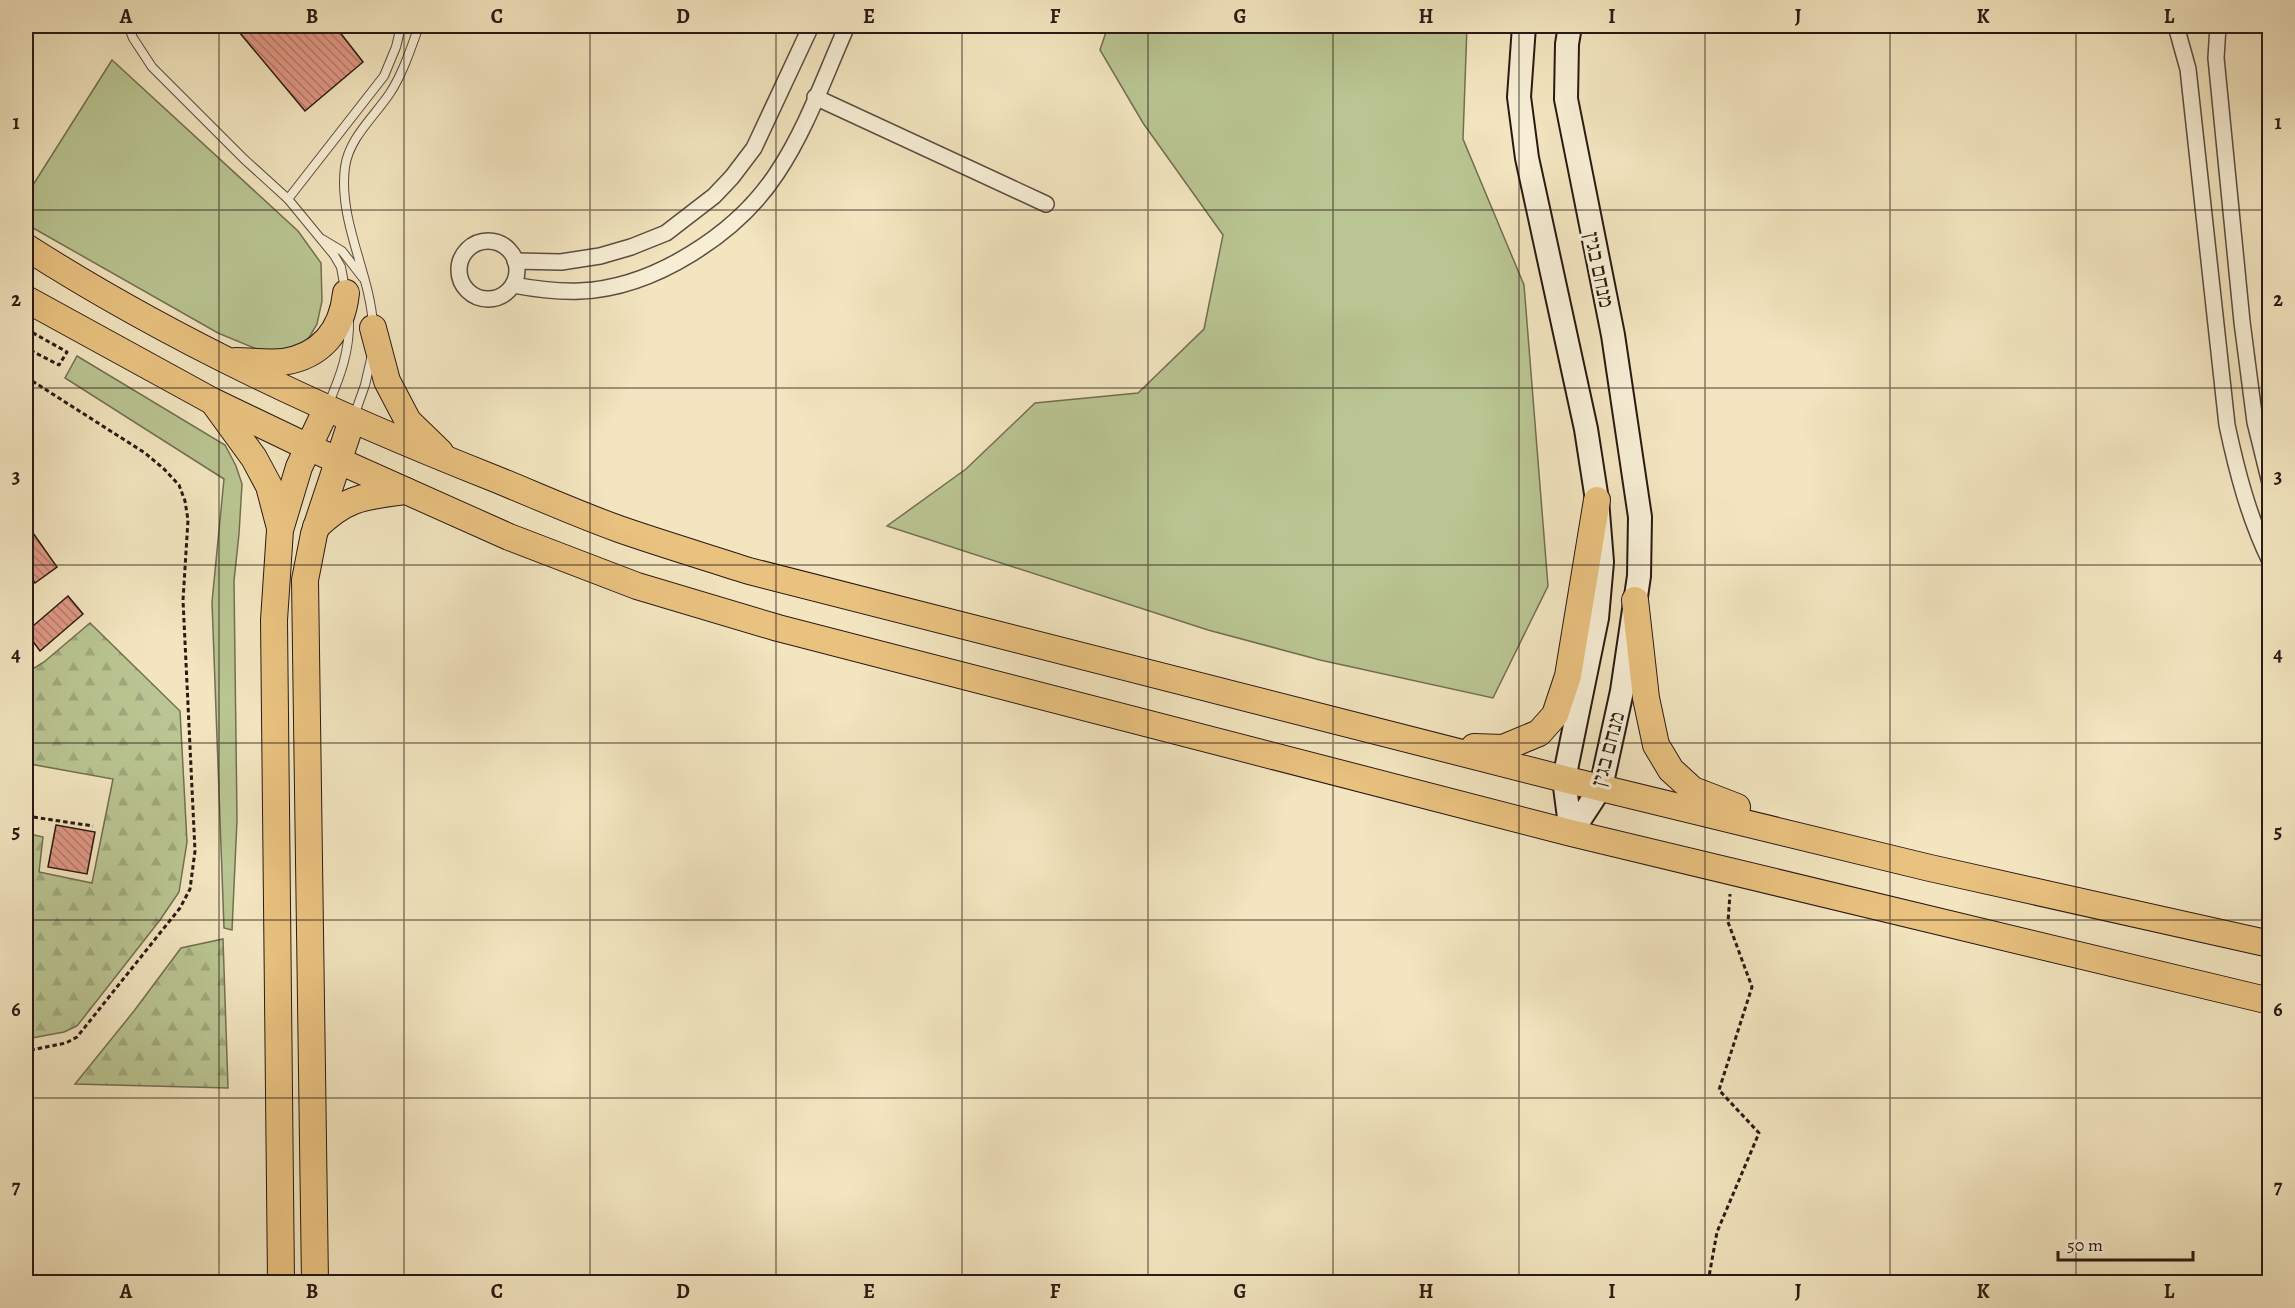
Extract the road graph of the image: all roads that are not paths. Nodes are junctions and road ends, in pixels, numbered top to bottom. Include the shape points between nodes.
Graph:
1 (128, 26) edge
2 (401, 26) edge
3 (419, 26) edge
4 (811, 26) edge
5 (847, 26) edge
6 (1524, 26) edge
7 (2176, 26) edge
8 (2218, 26) edge
9 (1570, 32) edge
10 (815, 97) junction
11 (288, 199) junction
12 (1046, 204) dead end
13 (316, 235) junction
14 (26, 247) edge
15 (515, 261) junction
16 (513, 285) junction
17 (356, 287) junction
18 (26, 299) edge
19 (373, 328) junction
20 (225, 360) junction
21 (212, 401) junction
22 (327, 408) junction
23 (352, 420) junction
24 (309, 447) junction
25 (338, 460) junction
26 (449, 461) junction
27 (2270, 483) edge
28 (406, 491) junction
29 (1597, 500) junction
30 (316, 527) junction
31 (280, 530) junction
32 (2270, 561) edge
33 (1635, 600) junction
34 (1439, 746) junction
35 (1564, 779) junction
36 (1601, 787) junction
37 (1571, 833) junction
38 (1836, 845) junction
39 (2270, 944) edge
40 (2270, 1001) edge
41 (280, 1278) edge
42 (315, 1282) edge

1 - 11 lane via 152,67
2 - 11 lane via 384,76
3 - 17 lane via 391,92 354,141 345,166
4 - 15 street via 754,148 714,196 666,233 631,247 561,262
5 - 10 street
6 - 29 main road, מנחם בגין via 1519,97 1527,158 1586,429
7 - 32 street via 2188,69 2227,425 2238,476
8 - 27 street via 2216,58 2242,322 2255,422
9 - 33 main road, מנחם בגין via 1566,99 1613,335 1640,517
10 - 12 street
10 - 16 street via 776,174 740,215 705,245 669,266 608,287 581,291
11 - 13 lane
13 - 17 lane
13 - 17 lane via 342,250
14 - 20 highway via 93,290
15 - 16 street via 517,276
15 - 16 street via 505,246 484,241 464,252 459,263 462,286 481,299 503,296
17 - 19 lane
17 - 20 highway via 330,338 311,354 282,362
17 - 22 lane via 348,349
18 - 21 highway
19 - 23 lane via 372,358
19 - 26 highway via 387,381 408,421
20 - 22 highway
21 - 24 highway
21 - 31 highway via 254,458 269,486
22 - 23 highway
22 - 24 highway
23 - 25 highway
23 - 26 highway
24 - 25 highway
24 - 31 highway via 290,492
25 - 28 highway
25 - 30 highway
26 - 34 highway via 620,529 749,571
28 - 30 highway via 362,497 334,509
28 - 37 highway via 637,586 778,628
29 - 34 highway via 1568,676 1555,715 1539,733 1503,748
29 - 35 main road, מנחם בגין via 1602,562 1597,618
30 - 42 highway via 305,580
31 - 41 highway via 274,620
33 - 36 main road, מנחם בגין via 1622,691
33 - 38 highway via 1646,698 1656,745 1671,770 1693,790
34 - 35 highway
35 - 36 highway
35 - 37 main road, מנחם בגין
36 - 37 main road, מנחם בגין
36 - 38 highway
37 - 40 highway
38 - 39 highway

